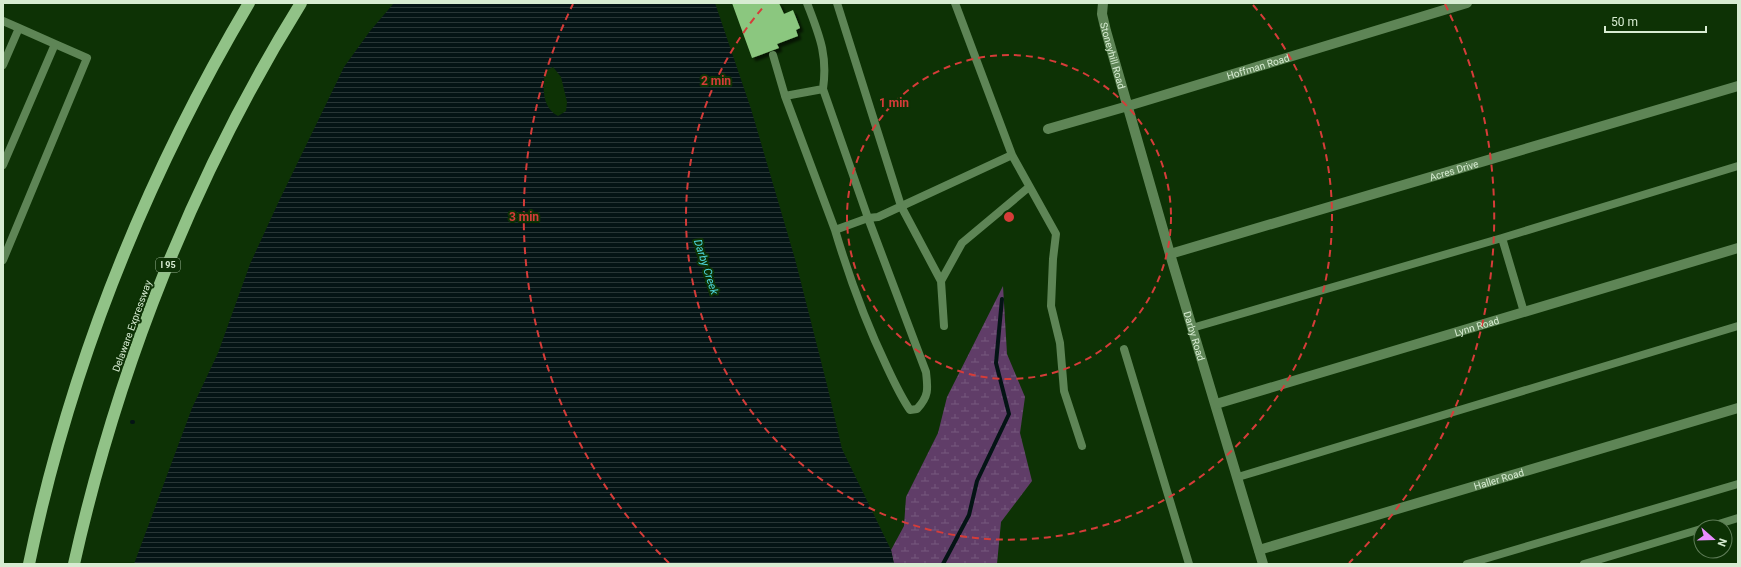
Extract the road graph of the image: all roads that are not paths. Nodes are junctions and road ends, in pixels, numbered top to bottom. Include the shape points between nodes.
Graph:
1 (249, 3) edge
2 (302, 3) edge
3 (807, 3) edge
4 (837, 3) edge
5 (955, 3) edge
6 (1103, 3) edge
7 (1467, 3) edge
8 (3, 21) edge
9 (19, 28) junction
10 (54, 44) junction
11 (773, 55) dead end
12 (3, 65) edge
13 (1738, 86) edge
14 (823, 89) junction
15 (785, 96) junction
16 (1128, 106) junction
17 (1048, 129) dead end
18 (1012, 154) junction
19 (3, 165) edge
20 (1738, 166) edge
21 (1028, 187) junction
22 (902, 206) junction
23 (868, 218) junction
24 (835, 230) junction
25 (1502, 238) junction
26 (1738, 248) edge
27 (1170, 254) junction
28 (3, 260) edge
29 (941, 280) junction
30 (1524, 312) junction
31 (944, 326) dead end
32 (1738, 326) edge
33 (1192, 328) junction
34 (1124, 349) dead end
35 (1216, 404) junction
36 (1738, 408) edge
37 (1082, 446) dead end
38 (1238, 477) junction
39 (1738, 484) edge
40 (1693, 531) edge
41 (1260, 550) junction
42 (29, 564) edge
43 (74, 564) edge
44 (1189, 564) edge
45 (1263, 564) edge
46 (1467, 564) edge
47 (1584, 564) edge

1 - 42 highway via 166,157 108,292 61,433
2 - 43 highway, Delaware Expressway / I 95 via 240,111 199,193 161,281 112,422
3 - 14 lane via 822,45 826,71
4 - 22 lane
5 - 18 lane
6 - 16 street, Stoneyhill Road via 1102,14 1106,31
7 - 16 street, Hoffman Road
8 - 9 lane
9 - 10 lane
9 - 12 lane
10 - 19 lane
10 - 28 lane via 87,58
11 - 15 lane
13 - 27 street, Acres Drive
14 - 15 lane
14 - 23 lane
15 - 24 lane
16 - 17 street, Hoffman Road
16 - 27 street, Darby Road
18 - 21 lane
18 - 22 lane
20 - 25 lane
21 - 29 lane via 962,243
21 - 37 lane via 1056,234 1052,259 1051,306 1060,344 1064,392
22 - 23 lane
22 - 29 lane
23 - 24 lane
23 - 24 lane via 926,372 928,389 924,402 917,410 910,410 903,400 878,349 848,274
25 - 30 lane
25 - 33 lane
26 - 30 street, Lynn Road
27 - 33 street, Darby Road
29 - 31 lane
30 - 35 street, Lynn Road
32 - 38 lane
33 - 35 street, Darby Road
34 - 44 lane
35 - 38 street, Darby Road
36 - 41 street, Haller Road
38 - 41 street, Darby Road
39 - 46 lane
40 - 47 lane
41 - 45 street, Darby Road

